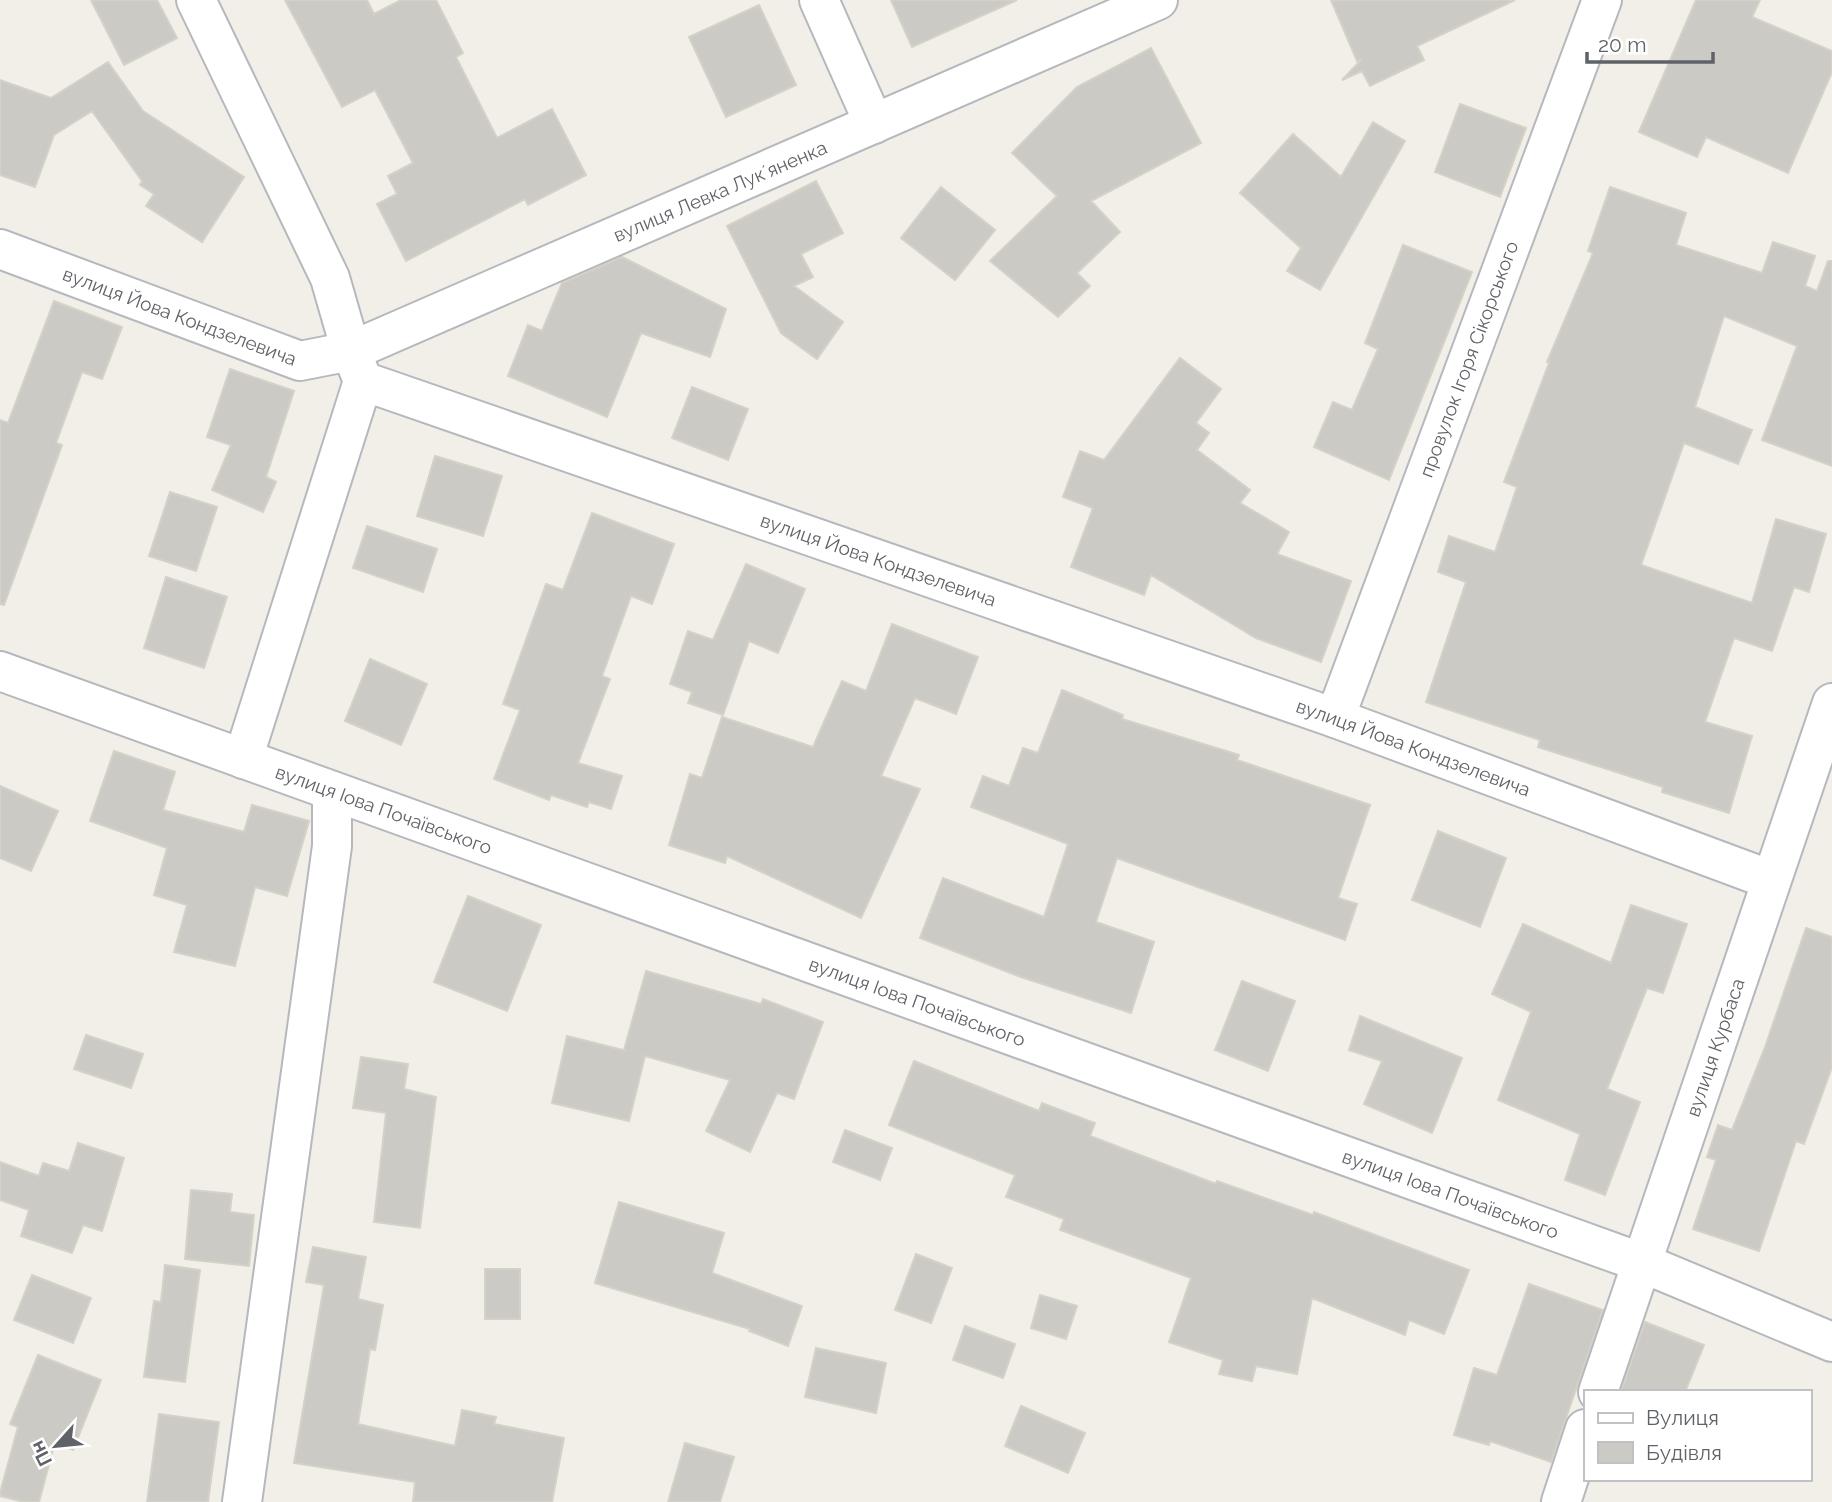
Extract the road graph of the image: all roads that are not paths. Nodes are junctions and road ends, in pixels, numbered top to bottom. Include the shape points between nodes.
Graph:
1 (196, 0) edge
2 (819, 0) edge
3 (1158, 0) edge
4 (1602, 0) edge
5 (874, 124) junction
6 (0, 249) edge
7 (357, 366) junction
8 (0, 670) edge
9 (1832, 703) edge
10 (1335, 718) junction
11 (243, 759) junction
12 (332, 791) junction
13 (1771, 880) junction
14 (1640, 1262) junction
15 (1832, 1342) edge
16 (1599, 1390) edge
17 (1584, 1432) edge
18 (242, 1502) edge
19 (1561, 1502) edge

1 - 7 street via 330,278
2 - 5 street
3 - 5 street, вулиця Левка Лукʼяненка
4 - 10 street, провулок Ігоря Сікорського
5 - 7 street, вулиця Левка Лукʼяненка
6 - 7 street, вулиця Йова Кондзелевича via 300,361
7 - 10 street, вулиця Йова Кондзелевича
7 - 11 street
8 - 11 street, вулиця Іова Почаївського
9 - 13 street, вулиця Курбаса
10 - 13 street, вулиця Йова Кондзелевича
11 - 12 street, вулиця Іова Почаївського
12 - 14 street, вулиця Іова Почаївського
12 - 18 street via 331,846
13 - 14 street, вулиця Курбаса
14 - 15 street, вулиця Іова Почаївського
14 - 16 street, вулиця Курбаса
17 - 19 street

